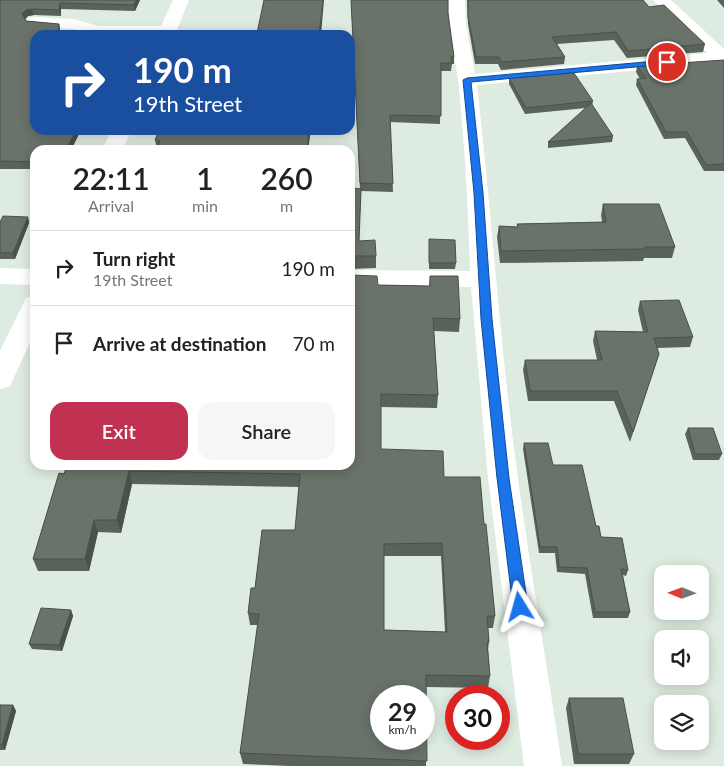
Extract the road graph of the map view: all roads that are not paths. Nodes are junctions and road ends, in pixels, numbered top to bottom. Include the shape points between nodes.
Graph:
1 (181, 0) edge
2 (457, 0) edge
3 (661, 0) edge
4 (34, 22) edge
5 (95, 30) edge
6 (168, 30) edge
7 (723, 58) edge
8 (467, 80) junction
9 (0, 276) edge
10 (30, 277) edge
11 (355, 278) edge
12 (483, 279) junction
13 (30, 315) edge
14 (0, 379) edge
15 (543, 766) edge

1 - 6 street
2 - 8 street via 457,24
3 - 7 street
4 - 5 street via 74,24
7 - 8 street
8 - 12 street
9 - 10 street
11 - 12 street
12 - 15 street via 503,478
13 - 14 street

